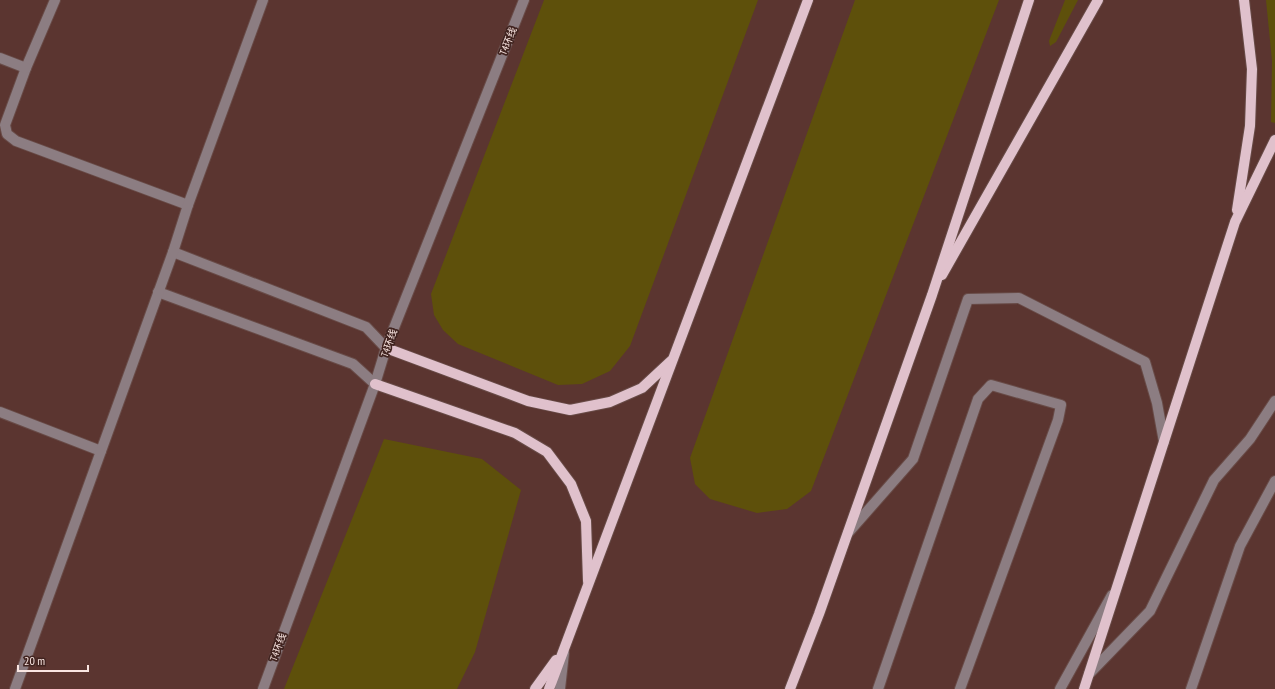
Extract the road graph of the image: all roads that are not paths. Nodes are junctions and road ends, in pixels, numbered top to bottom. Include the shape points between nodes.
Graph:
1 (55, 0) edge
2 (263, 0) edge
3 (524, 0) edge
4 (808, 0) edge
5 (1029, 0) edge
6 (1098, 0) edge
7 (1244, 0) edge
8 (0, 58) edge
9 (26, 68) junction
10 (1275, 140) edge
11 (188, 205) junction
12 (1235, 222) junction
13 (173, 252) junction
14 (158, 292) junction
15 (932, 295) junction
16 (386, 348) junction
17 (673, 359) junction
18 (375, 384) junction
19 (1275, 402) edge
20 (0, 412) edge
21 (1164, 442) junction
22 (101, 451) junction
23 (1275, 481) edge
24 (847, 534) junction
25 (1118, 585) junction
26 (588, 586) junction
27 (565, 647) junction
28 (1089, 674) junction
29 (796, 675) junction
30 (15, 689) edge
31 (262, 689) edge
32 (535, 689) edge
33 (549, 689) edge
34 (560, 689) edge
35 (785, 689) edge
36 (790, 689) edge
37 (793, 689) edge
38 (878, 689) edge
39 (960, 689) edge
40 (1060, 689) edge
41 (1084, 689) edge
42 (1191, 689) edge

1 - 9 street
2 - 11 street
3 - 16 street, T4环线
4 - 17 main road
5 - 15 main road
6 - 15 main road
7 - 12 main road via 1252,69 1250,126
8 - 9 street
9 - 11 street via 5,126 7,134 16,141
10 - 12 main road
11 - 13 street
12 - 21 main road
13 - 14 street
13 - 16 street via 366,327
14 - 18 street via 354,364
14 - 22 street
15 - 24 main road
16 - 17 main road via 528,401 570,410 610,402 642,388
16 - 18 street, T4环线
17 - 26 main road
18 - 26 main road via 515,433 547,452 570,484 586,521
18 - 31 street, T4环线
19 - 28 street via 1250,439 1214,480 1150,611
20 - 22 street
21 - 24 street via 1157,403 1145,362 1019,298 968,300 913,459
21 - 25 main road
22 - 30 street
23 - 42 street via 1240,546
24 - 29 main road
25 - 28 main road
25 - 40 street
26 - 27 main road
27 - 32 main road
27 - 33 main road
27 - 34 street
28 - 41 main road
29 - 35 street
29 - 36 main road
29 - 37 main road
38 - 39 street via 978,399 991,386 1061,405 1058,420

